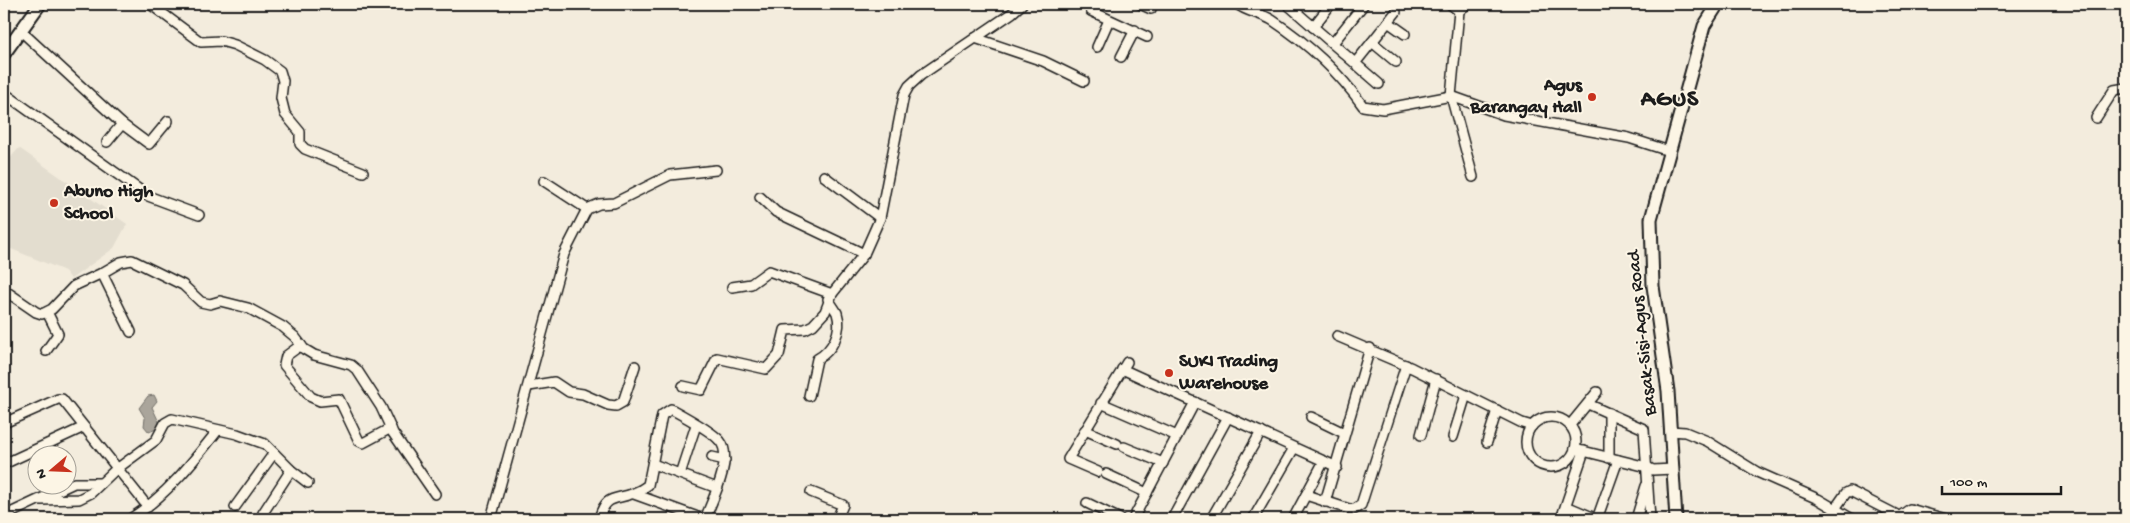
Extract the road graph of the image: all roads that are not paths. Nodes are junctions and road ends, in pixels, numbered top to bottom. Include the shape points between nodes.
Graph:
1 (40, 4) edge
2 (150, 4) edge
3 (1022, 4) edge
4 (1091, 4) edge
5 (1140, 4) edge
6 (1237, 4) edge
7 (1331, 4) edge
8 (1364, 4) edge
9 (1450, 4) edge
10 (1467, 4) edge
11 (1718, 4) edge
12 (1292, 5) edge
13 (1151, 9) dead end
14 (1396, 12) dead end
15 (1459, 12) junction
16 (1109, 20) junction
17 (1388, 22) junction
18 (1313, 27) junction
19 (1135, 30) junction
20 (21, 31) junction
21 (1405, 34) dead end
22 (1147, 37) dead end
23 (975, 38) junction
24 (1372, 42) junction
25 (1333, 43) junction
26 (1097, 47) dead end
27 (4, 54) edge
28 (1121, 58) dead end
29 (1356, 62) junction
30 (1396, 62) dead end
31 (1084, 81) dead end
32 (1379, 84) dead end
33 (2126, 88) edge
34 (4, 93) edge
35 (1451, 96) junction
36 (2096, 118) dead end
37 (168, 121) dead end
38 (122, 124) junction
39 (107, 142) dead end
40 (1669, 151) junction
41 (716, 170) dead end
42 (363, 172) dead end
43 (824, 176) dead end
44 (1473, 177) dead end
45 (544, 181) dead end
46 (760, 197) dead end
47 (587, 209) junction
48 (200, 215) dead end
49 (880, 218) junction
50 (864, 254) junction
51 (102, 273) junction
52 (732, 287) dead end
53 (4, 290) edge
54 (830, 296) junction
55 (47, 312) junction
56 (131, 332) dead end
57 (1337, 336) dead end
58 (301, 345) junction
59 (1370, 348) junction
60 (46, 351) dead end
61 (1406, 365) junction
62 (635, 366) dead end
63 (1436, 379) junction
64 (529, 386) junction
65 (683, 386) dead end
66 (1597, 392) dead end
67 (1466, 395) junction
68 (809, 396) dead end
69 (1195, 402) junction
70 (1101, 403) junction
71 (1588, 404) junction
72 (1497, 410) junction
73 (1609, 413) junction
74 (1228, 418) junction
75 (1311, 418) dead end
76 (4, 423) edge
77 (696, 425) junction
78 (1570, 425) junction
79 (84, 426) junction
80 (1532, 426) junction
81 (391, 428) junction
82 (218, 430) junction
83 (1085, 430) junction
84 (1670, 431) junction
85 (1261, 432) junction
86 (1344, 433) junction
87 (1420, 435) dead end
88 (1177, 436) junction
89 (1453, 437) dead end
90 (1487, 442) dead end
91 (1294, 448) junction
92 (1579, 450) junction
93 (274, 453) junction
94 (712, 457) dead end
95 (1613, 459) junction
96 (725, 460) junction
97 (1324, 461) junction
98 (1163, 463) junction
99 (4, 464) edge
100 (654, 464) junction
101 (1673, 466) junction
102 (119, 467) junction
103 (1337, 467) junction
104 (1647, 467) junction
105 (291, 470) junction
106 (680, 474) junction
107 (1647, 481) junction
108 (101, 483) junction
109 (308, 483) dead end
110 (717, 488) junction
111 (811, 492) dead end
112 (1146, 493) junction
113 (435, 494) dead end
114 (634, 494) junction
115 (1306, 495) junction
116 (41, 500) junction
117 (1087, 502) dead end
118 (1325, 502) junction
119 (1566, 506) junction
120 (148, 507) junction
121 (235, 507) dead end
122 (1834, 510) junction
123 (263, 513) dead end
124 (4, 516) edge
125 (601, 518) edge
126 (1899, 518) edge
127 (130, 519) edge
128 (491, 519) edge
129 (704, 519) edge
130 (837, 519) edge
131 (1120, 519) edge
132 (1133, 519) edge
133 (1172, 519) edge
134 (1211, 519) edge
135 (1253, 519) edge
136 (1293, 519) edge
137 (1561, 519) edge
138 (1597, 519) edge
139 (1636, 519) edge
140 (1650, 519) edge
141 (1676, 519) edge
142 (1852, 519) edge
143 (1946, 519) edge

1 - 20 street
2 - 42 street via 201,42 222,41 235,45 280,71 285,114 300,132 300,144 305,149
3 - 23 street
4 - 16 street via 1091,11
5 - 13 street
6 - 35 street via 1271,20 1331,67 1363,106 1383,108
7 - 18 street
8 - 25 street
9 - 15 street
10 - 15 street
11 - 40 street, Basak-Sisi-Agus Road via 1704,26
12 - 18 street
14 - 17 street
15 - 35 street
16 - 19 street
16 - 26 street
17 - 21 street
17 - 24 street
18 - 25 street
19 - 22 street
19 - 28 street
20 - 27 street
20 - 38 street
23 - 31 street via 1043,61
23 - 49 street via 921,75 904,95
24 - 29 street
24 - 30 street
25 - 29 street
29 - 32 street
33 - 36 street via 2114,90
34 - 48 street via 148,196
35 - 40 street via 1504,115 1629,138
35 - 44 street
37 - 38 street via 149,144
38 - 39 street
40 - 84 street, Basak-Sisi-Agus Road via 1651,219 1653,286 1668,391
41 - 47 street via 670,175 614,203
43 - 49 street
45 - 47 street
46 - 50 street via 776,212
47 - 64 street via 564,254
49 - 50 street
50 - 54 street
51 - 55 street via 74,286
51 - 56 street
51 - 58 street via 121,262 132,260 183,285 201,302 220,301 248,308 283,327
52 - 54 street via 751,284 769,271
53 - 55 street via 36,312
54 - 65 street via 825,312 813,325 805,329 785,330 779,355 766,369 717,358 701,390
54 - 68 street via 838,314 837,331 830,351 818,359
55 - 60 street via 58,334
57 - 59 street
58 - 81 street via 314,355 357,370 382,407
58 - 81 street via 286,356 284,365 303,391 320,401 340,399 359,441 363,443
59 - 61 street
59 - 86 street
61 - 63 street
61 - 118 street via 1361,505 1355,509
62 - 64 street via 623,402 616,406 568,392 554,382
63 - 67 street
63 - 87 street
64 - 128 street
66 - 71 street
67 - 72 street
67 - 89 street
69 - 70 street via 1125,365
69 - 74 street
69 - 88 street
70 - 83 street
70 - 88 street
71 - 73 street
71 - 78 street
72 - 80 street
72 - 90 street
73 - 95 street
73 - 104 street via 1644,429
74 - 85 street
74 - 133 street
75 - 86 street
76 - 79 street via 62,399
77 - 96 street via 713,434 724,447
77 - 100 street via 670,409 665,412
77 - 106 street
78 - 80 street via 1551,417 1542,418
78 - 92 street
79 - 99 street
79 - 102 street
80 - 92 street via 1527,436 1527,448 1532,459 1542,466 1565,464
81 - 113 street
82 - 93 street via 265,444
82 - 102 street via 172,419 165,423 156,440
82 - 120 street via 187,470
83 - 98 street
83 - 112 street via 1068,459
84 - 101 street, Basak-Sisi-Agus Road
84 - 122 street via 1685,432 1707,441 1757,472 1818,499
85 - 91 street
85 - 134 street
86 - 103 street
88 - 98 street
91 - 97 street
91 - 135 street
92 - 95 street
92 - 119 street
93 - 105 street
93 - 121 street
94 - 96 street
95 - 104 street
95 - 138 street
96 - 110 street
97 - 103 street
97 - 115 street
98 - 112 street
100 - 106 street
100 - 114 street via 648,485
101 - 104 street via 1653,470
101 - 141 street, Basak-Sisi-Agus Road
102 - 108 street
102 - 120 street
103 - 118 street
104 - 107 street
105 - 109 street
105 - 123 street
106 - 110 street
107 - 139 street
107 - 140 street
108 - 116 street via 74,483
108 - 116 street via 79,499
110 - 129 street
111 - 130 street via 843,505
112 - 132 street
114 - 125 street via 613,497
114 - 129 street
115 - 118 street
115 - 136 street
116 - 124 street
117 - 131 street
119 - 137 street
119 - 138 street
120 - 127 street
122 - 126 street via 1850,491
122 - 142 street
126 - 143 street via 1910,509

